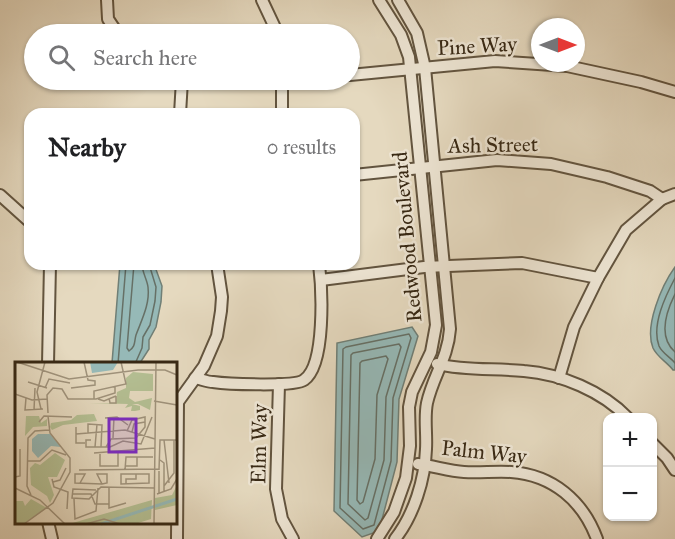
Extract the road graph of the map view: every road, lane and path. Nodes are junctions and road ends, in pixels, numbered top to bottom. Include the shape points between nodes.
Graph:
1 (107, 0) edge
2 (262, 0) edge
3 (380, 0) edge
4 (398, 0) edge
5 (111, 24) edge
6 (273, 24) edge
7 (425, 68) junction
8 (411, 69) junction
9 (360, 74) edge
10 (181, 90) edge
11 (282, 90) edge
12 (675, 92) edge
13 (180, 108) edge
14 (282, 108) edge
15 (435, 166) junction
16 (420, 167) junction
17 (360, 174) edge
18 (675, 194) edge
19 (0, 195) edge
20 (662, 199) junction
21 (24, 217) edge
22 (444, 266) junction
23 (430, 267) junction
24 (50, 270) edge
25 (218, 270) edge
26 (320, 270) edge
27 (598, 278) junction
28 (321, 280) junction
29 (48, 362) edge
30 (427, 362) junction
31 (442, 365) junction
32 (195, 378) junction
33 (559, 378) junction
34 (279, 384) junction
35 (624, 413) edge
36 (657, 446) edge
37 (671, 455) edge
38 (409, 462) junction
39 (424, 465) junction
40 (675, 470) edge
41 (48, 524) edge
42 (52, 539) edge
43 (177, 539) edge
44 (292, 539) edge
45 (376, 539) edge
46 (395, 539) edge
47 (597, 539) edge

1 - 5 street
2 - 6 street
3 - 8 street, Redwood Boulevard via 401,35
4 - 7 street, Redwood Boulevard via 417,33
7 - 8 street, Pine Way
7 - 12 street, Pine Way via 495,61 567,66
7 - 15 street, Redwood Boulevard
8 - 9 street, Pine Way
8 - 16 street, Redwood Boulevard
10 - 13 street
11 - 14 street
15 - 16 street, Ash Street
15 - 20 street, Ash Street via 497,160 551,164 607,177
15 - 22 street, Redwood Boulevard
16 - 17 street, Ash Street
16 - 23 street, Redwood Boulevard
18 - 20 street
19 - 21 street
20 - 27 street via 626,230
22 - 23 street
22 - 27 street via 522,263
22 - 31 street, Redwood Boulevard via 450,339
23 - 28 street
23 - 30 street, Redwood Boulevard via 435,336
24 - 29 street
25 - 32 street via 220,323 212,349
26 - 28 street, Elm Way
27 - 33 street via 574,327
28 - 34 street, Elm Way via 320,334 311,370 302,382
30 - 31 street
30 - 38 street, Redwood Boulevard via 409,407
31 - 33 street via 522,370
31 - 39 street, Redwood Boulevard via 426,405
32 - 34 street
32 - 43 street via 178,402
33 - 35 street via 591,391
34 - 44 street, Elm Way via 276,489 282,519
36 - 37 street
37 - 40 street
38 - 39 street, Palm Way
38 - 45 street, Redwood Boulevard via 394,512
39 - 46 street, Redwood Boulevard via 415,502
39 - 47 street, Palm Way via 466,472 513,472 557,485 582,508
41 - 42 street

